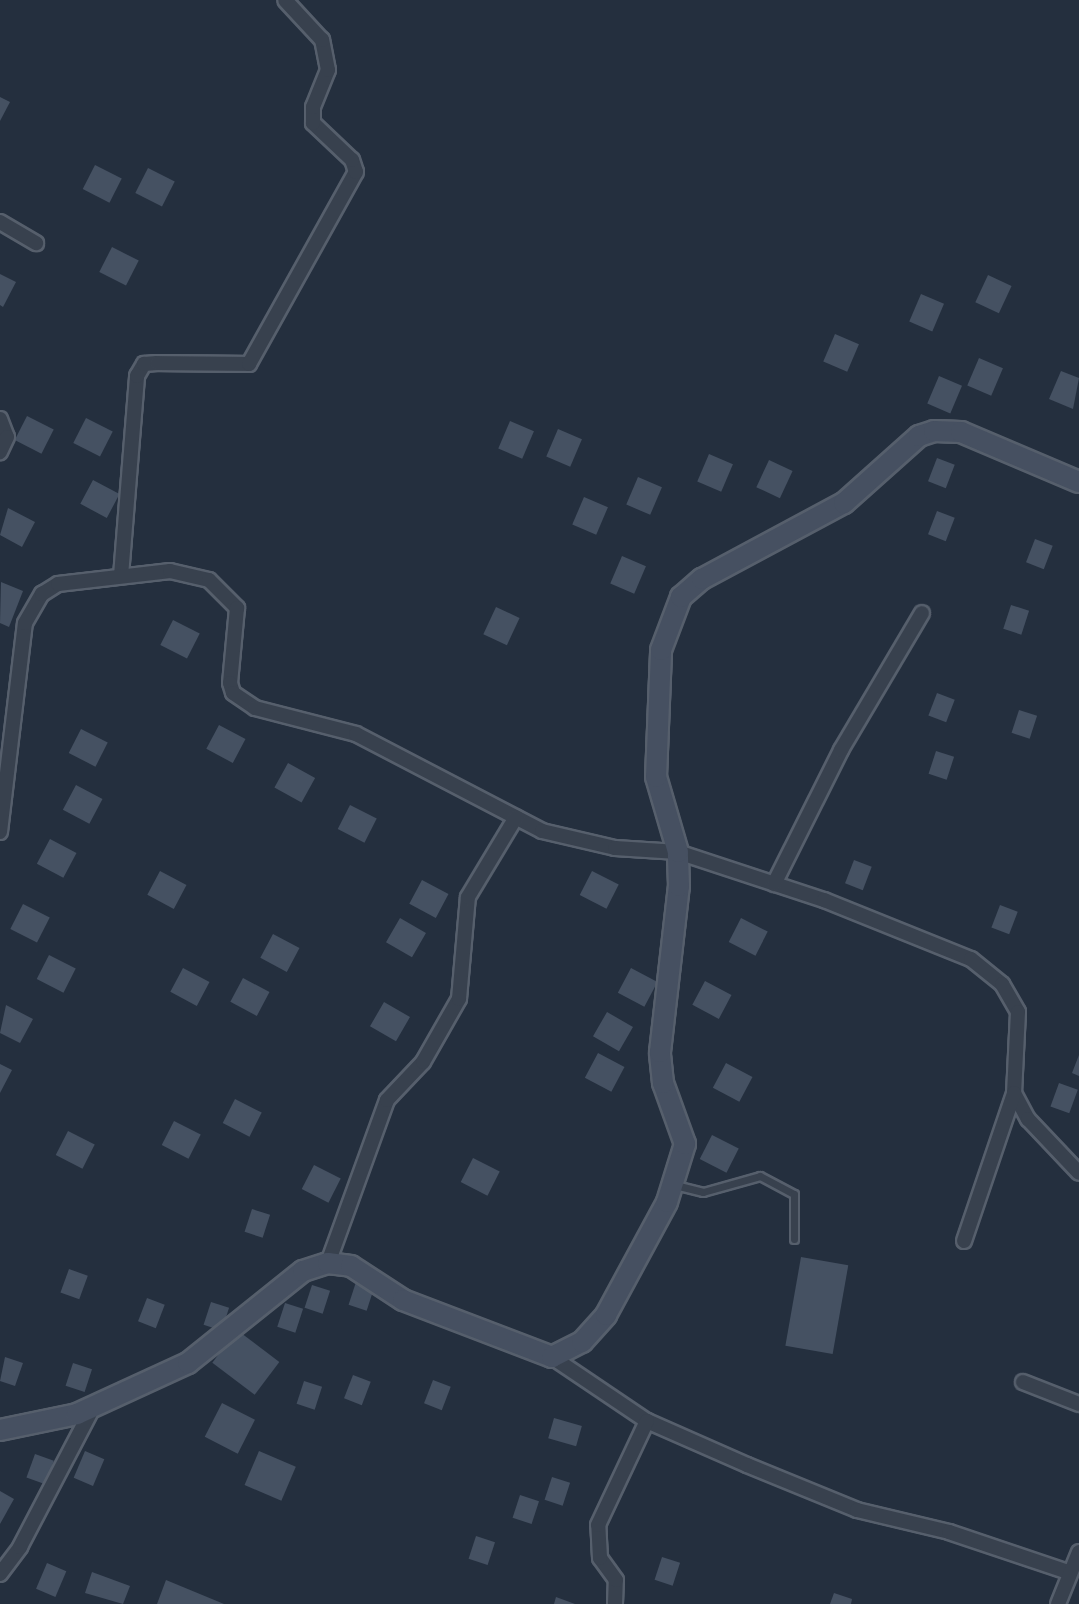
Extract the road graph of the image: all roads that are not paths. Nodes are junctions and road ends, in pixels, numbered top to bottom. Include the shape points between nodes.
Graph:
1 (285, 0) edge
2 (0, 222) edge
3 (36, 243) dead end
4 (0, 419) edge
5 (0, 452) edge
6 (1079, 482) edge
7 (122, 576) junction
8 (922, 613) dead end
9 (516, 817) junction
10 (0, 832) edge
11 (678, 852) junction
12 (774, 884) junction
13 (1014, 1093) junction
14 (1078, 1171) edge
15 (672, 1184) junction
16 (794, 1239) dead end
17 (964, 1242) dead end
18 (328, 1263) junction
19 (552, 1357) junction
20 (1023, 1382) dead end
21 (1079, 1404) edge
22 (92, 1409) junction
23 (647, 1421) junction
24 (0, 1430) edge
25 (1079, 1552) edge
26 (1068, 1572) junction
27 (0, 1574) edge
28 (615, 1604) edge
29 (1058, 1604) edge

1 - 7 street via 322,40 328,70 313,107 314,123 352,160 356,172 249,364 144,364 136,376
2 - 3 street
4 - 5 street via 7,437
6 - 11 street via 961,432 934,431 919,436 844,503 702,579 681,597 661,650 656,777
7 - 9 street via 170,571 209,580 226,593 237,608 230,683 240,700 356,734
7 - 10 street via 58,584 42,594 25,623
8 - 12 street via 841,750
9 - 11 street via 575,842
9 - 18 street via 468,897 459,999 423,1062 387,1100
11 - 12 street
11 - 15 street via 679,886 660,1052 663,1083 685,1144
12 - 13 street via 971,959 1002,984 1018,1012
13 - 14 street via 1028,1119
13 - 17 street
15 - 16 lane via 703,1192 760,1176 794,1194
15 - 19 street via 606,1315 582,1342
18 - 19 street via 351,1266 403,1300
18 - 22 street via 303,1271 188,1363
19 - 23 street
20 - 21 street
22 - 24 street
22 - 27 street via 20,1547
23 - 26 street via 857,1510 949,1532
23 - 28 street via 598,1525 600,1558 616,1580
25 - 26 street
26 - 29 street

